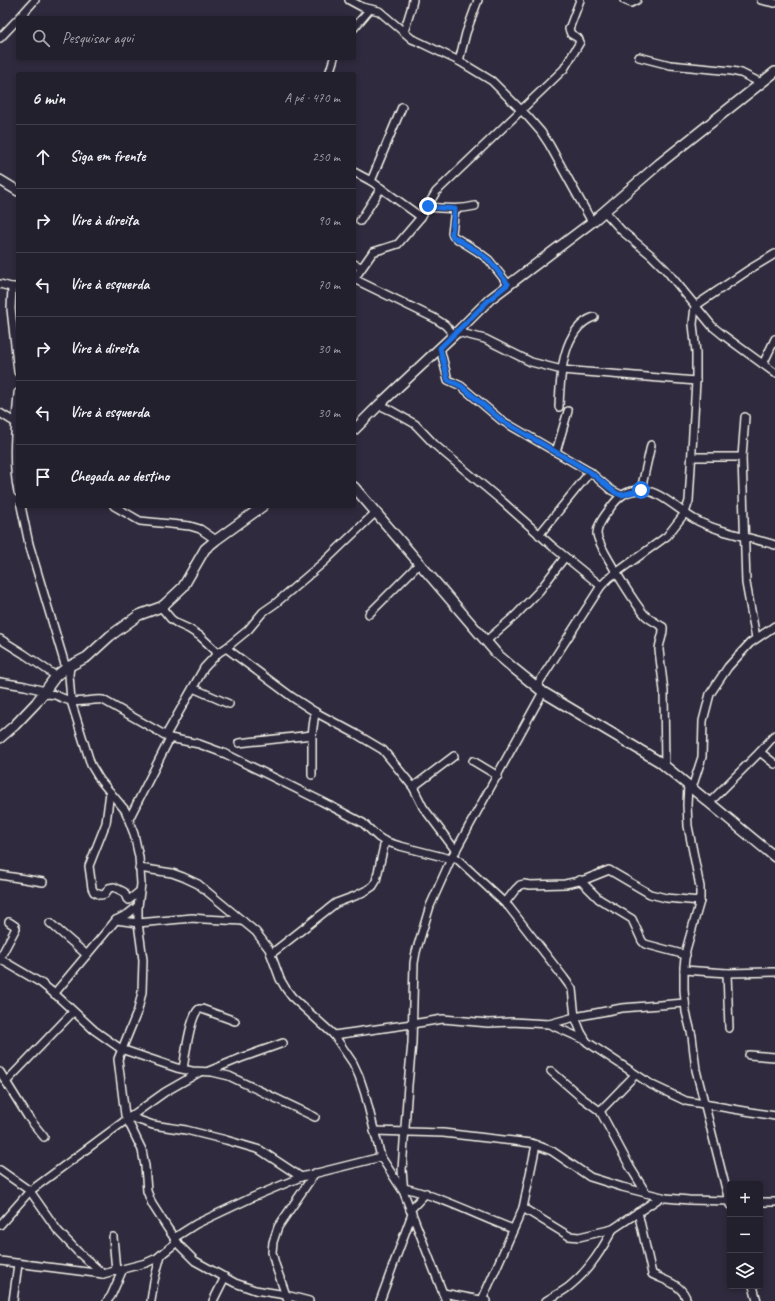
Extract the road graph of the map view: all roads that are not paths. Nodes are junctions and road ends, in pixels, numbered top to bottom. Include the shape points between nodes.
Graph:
1 (35, 0) edge
2 (348, 0) edge
3 (413, 0) edge
4 (478, 0) edge
5 (580, 0) edge
6 (624, 0) edge
7 (637, 0) edge
8 (761, 0) edge
9 (775, 3) edge
10 (370, 9) junction
11 (20, 16) edge
12 (16, 20) edge
13 (356, 26) edge
14 (404, 32) junction
15 (0, 38) edge
16 (639, 57) dead end
17 (333, 60) edge
18 (459, 61) junction
19 (330, 72) edge
20 (775, 72) edge
21 (761, 83) junction
22 (402, 106) dead end
23 (521, 111) junction
24 (356, 173) edge
25 (371, 181) junction
26 (1, 182) edge
27 (381, 188) junction
28 (16, 190) edge
29 (475, 206) dead end
30 (427, 207) junction
31 (455, 209) junction
32 (604, 211) junction
33 (421, 217) junction
34 (360, 220) dead end
35 (592, 222) junction
36 (775, 254) edge
37 (356, 265) edge
38 (361, 267) junction
39 (356, 276) edge
40 (356, 280) edge
41 (0, 284) edge
42 (508, 284) junction
43 (15, 287) edge
44 (694, 306) junction
45 (594, 317) dead end
46 (456, 334) junction
47 (775, 339) edge
48 (440, 348) junction
49 (16, 354) edge
50 (763, 364) junction
51 (562, 370) junction
52 (775, 373) edge
53 (696, 381) junction
54 (379, 405) junction
55 (559, 406) dead end
56 (568, 411) dead end
57 (0, 413) edge
58 (745, 417) dead end
59 (16, 425) edge
60 (356, 428) edge
61 (16, 444) edge
62 (652, 445) dead end
63 (556, 452) junction
64 (692, 457) junction
65 (742, 457) junction
66 (16, 471) edge
67 (590, 472) junction
68 (356, 489) edge
69 (641, 490) junction
70 (621, 495) junction
71 (21, 508) edge
72 (117, 508) edge
73 (260, 508) edge
74 (376, 512) junction
75 (685, 513) junction
76 (539, 534) junction
77 (744, 537) junction
78 (216, 540) junction
79 (775, 545) edge
80 (565, 557) junction
81 (420, 563) junction
82 (616, 573) junction
83 (601, 586) junction
84 (161, 607) junction
85 (369, 614) dead end
86 (775, 626) edge
87 (756, 638) junction
88 (0, 639) edge
89 (486, 641) junction
90 (226, 648) junction
91 (218, 653) junction
92 (68, 667) junction
93 (56, 676) junction
94 (0, 682) edge
95 (193, 688) junction
96 (540, 690) junction
97 (43, 693) junction
98 (71, 701) junction
99 (230, 704) dead end
100 (315, 712) junction
101 (775, 735) edge
102 (168, 736) junction
103 (312, 736) junction
104 (0, 738) edge
105 (239, 742) dead end
106 (760, 752) junction
107 (454, 756) dead end
108 (473, 761) dead end
109 (775, 764) edge
110 (665, 767) junction
111 (312, 775) dead end
112 (498, 776) junction
113 (690, 786) junction
114 (413, 787) junction
115 (110, 792) junction
116 (710, 803) junction
117 (129, 820) junction
118 (385, 841) junction
119 (453, 855) junction
120 (775, 857) edge
121 (139, 868) junction
122 (0, 875) edge
123 (580, 880) junction
124 (43, 882) dead end
125 (140, 891) junction
126 (700, 900) junction
127 (505, 903) junction
128 (138, 906) junction
129 (116, 920) junction
130 (243, 921) junction
131 (9, 922) dead end
132 (50, 923) dead end
133 (138, 923) junction
134 (271, 954) junction
135 (87, 955) junction
136 (686, 955) junction
137 (1, 960) edge
138 (0, 969) edge
139 (684, 970) junction
140 (775, 972) edge
141 (727, 973) junction
142 (54, 994) junction
143 (685, 1002) junction
144 (73, 1012) junction
145 (575, 1017) junction
146 (235, 1021) dead end
147 (412, 1024) junction
148 (549, 1024) junction
149 (729, 1028) dead end
150 (334, 1035) junction
151 (585, 1040) junction
152 (283, 1043) dead end
153 (121, 1049) junction
154 (750, 1055) dead end
155 (775, 1057) edge
156 (182, 1069) junction
157 (551, 1071) dead end
158 (0, 1072) edge
159 (203, 1072) junction
160 (635, 1075) junction
161 (6, 1082) junction
162 (704, 1104) junction
163 (600, 1111) junction
164 (315, 1116) dead end
165 (775, 1116) edge
166 (128, 1118) junction
167 (374, 1131) junction
168 (404, 1133) junction
169 (44, 1137) dead end
170 (536, 1145) junction
171 (381, 1157) junction
172 (0, 1170) edge
173 (315, 1173) junction
174 (301, 1177) junction
175 (30, 1191) junction
176 (404, 1191) junction
177 (727, 1191) edge
178 (426, 1193) junction
179 (646, 1193) junction
180 (661, 1197) junction
181 (727, 1202) edge
182 (763, 1202) edge
183 (775, 1202) edge
184 (523, 1208) junction
185 (411, 1212) junction
186 (638, 1212) junction
187 (0, 1225) edge
188 (513, 1229) junction
189 (613, 1229) junction
190 (113, 1237) dead end
191 (175, 1240) junction
192 (161, 1254) junction
193 (0, 1261) edge
194 (18, 1264) junction
195 (120, 1270) junction
196 (103, 1274) junction
197 (225, 1277) junction
198 (754, 1289) edge
199 (443, 1293) junction
200 (287, 1298) edge
201 (13, 1301) edge
202 (107, 1301) edge
203 (151, 1301) edge
204 (213, 1301) edge
205 (308, 1301) edge
206 (380, 1301) edge
207 (446, 1301) edge
208 (484, 1301) edge
209 (546, 1301) edge
210 (687, 1301) edge
211 (757, 1301) edge

1 - 11 street
2 - 10 street
3 - 14 street
4 - 18 street
5 - 23 street via 570,29 571,34 580,40 577,48 564,69
6 - 7 street via 630,4
8 - 9 street
10 - 13 street
10 - 14 street via 379,11
12 - 15 street
14 - 18 street via 412,39
16 - 21 street via 670,65 732,71
17 - 19 street
18 - 23 street via 492,81
20 - 21 street
21 - 32 street
22 - 25 street
23 - 30 street via 436,192
23 - 35 street via 549,144
24 - 25 street
25 - 27 street
26 - 28 street
27 - 33 street
27 - 34 street
29 - 31 street
30 - 31 street
30 - 33 street
31 - 42 street via 452,236 489,260
32 - 35 street
32 - 44 street via 666,270
33 - 38 street via 398,244 373,252
35 - 42 street
36 - 44 street
37 - 38 street
38 - 39 street
40 - 46 street via 434,318
41 - 43 street
42 - 46 street
43 - 49 street via 11,309
44 - 50 street via 723,336
44 - 53 street
45 - 51 street via 585,321 571,338
46 - 48 street
46 - 51 street via 485,340 531,362
47 - 50 street
48 - 54 street
48 - 63 street via 448,380 461,386 501,420
50 - 52 street
51 - 53 street
51 - 55 street
53 - 64 street
54 - 60 street
54 - 76 street via 415,424 435,445
56 - 63 street
57 - 59 street
58 - 65 street
61 - 66 street
62 - 69 street
63 - 67 street
64 - 65 street
64 - 75 street
65 - 77 street
67 - 70 street
67 - 76 street
68 - 74 street
69 - 70 street
69 - 75 street via 654,494
70 - 82 street via 597,529 600,544
71 - 92 street via 29,544
72 - 78 street via 140,521 200,529
73 - 78 street
74 - 81 street
74 - 90 street via 325,561 263,612 248,630
75 - 77 street via 696,520
75 - 82 street via 667,536
76 - 80 street
77 - 79 street
77 - 87 street via 746,583
78 - 84 street via 205,549 183,587
80 - 83 street
80 - 89 street via 540,590
81 - 85 street
81 - 89 street
82 - 83 street
82 - 110 street via 645,614 662,627 664,632 659,650 664,691
83 - 96 street
84 - 91 street via 171,619 200,636
84 - 92 street via 139,615 87,657
86 - 87 street
87 - 113 street via 728,667 710,694 703,721 702,757
88 - 93 street
89 - 96 street
90 - 91 street
90 - 100 street
91 - 95 street via 204,668
92 - 93 street
92 - 98 street
93 - 97 street
94 - 97 street via 25,686
95 - 99 street
95 - 102 street
96 - 110 street
96 - 112 street
97 - 98 street
97 - 104 street
98 - 102 street via 103,700
98 - 115 street via 91,765
100 - 103 street
100 - 114 street via 383,750
101 - 106 street
102 - 117 street
102 - 118 street via 199,744 236,759 352,816
103 - 105 street
103 - 111 street
106 - 109 street
106 - 116 street
107 - 114 street
108 - 112 street
110 - 113 street
112 - 119 street
113 - 116 street
113 - 126 street via 687,805 688,826
114 - 119 street
115 - 117 street via 125,810
115 - 125 street via 106,824 89,866 92,888 96,893 103,895 109,888 114,888 124,892 129,900
116 - 120 street
117 - 121 street via 139,857
118 - 119 street
118 - 134 street via 376,880 372,886 356,896 336,903
119 - 127 street
119 - 147 street via 430,906 416,952
121 - 125 street
121 - 130 street via 172,873 198,884
122 - 124 street
123 - 126 street via 609,870 650,894 666,898
123 - 127 street via 565,884 520,885
123 - 136 street via 599,899 632,919 645,944
125 - 128 street
126 - 136 street
127 - 145 street via 572,989
128 - 129 street
128 - 133 street
129 - 133 street
129 - 135 street
130 - 133 street via 192,918
130 - 134 street via 256,932
131 - 137 street via 16,928
132 - 135 street
133 - 153 street via 143,960 142,992 138,1010
134 - 150 street via 274,965 292,997
135 - 142 street
136 - 139 street
137 - 138 street
137 - 142 street via 41,983
139 - 141 street
139 - 143 street
140 - 141 street
141 - 149 street
142 - 144 street
143 - 145 street via 622,1008
143 - 162 street
144 - 153 street
144 - 161 street
145 - 148 street
145 - 151 street
146 - 156 street via 202,1009 196,1011 190,1027
147 - 148 street via 443,1018 488,1023
147 - 150 street
147 - 168 street
148 - 151 street
150 - 167 street via 359,1076
151 - 160 street
152 - 159 street
153 - 156 street
153 - 166 street via 118,1058 125,1115
154 - 155 street
156 - 159 street
157 - 163 street
158 - 161 street
159 - 164 street via 219,1072
159 - 166 street via 165,1092
160 - 162 street via 686,1102
160 - 163 street
161 - 169 street
162 - 165 street
162 - 177 street
163 - 179 street
166 - 174 street via 186,1130 260,1150
166 - 175 street
166 - 191 street via 142,1150 149,1197
167 - 168 street
167 - 171 street
168 - 170 street via 450,1134
168 - 176 street
170 - 179 street via 552,1152 590,1177
170 - 184 street
171 - 173 street
171 - 176 street
172 - 175 street
173 - 174 street
173 - 200 street via 278,1227 273,1242 275,1264
174 - 191 street via 196,1224
175 - 187 street
175 - 196 street via 58,1231
176 - 178 street
176 - 185 street
178 - 185 street
178 - 188 street
179 - 180 street
180 - 181 street
180 - 186 street
182 - 183 street
184 - 188 street
184 - 189 street via 569,1236 579,1237
185 - 199 street
185 - 206 street
186 - 189 street
186 - 210 street via 652,1274 670,1281 686,1295
188 - 208 street
189 - 209 street via 601,1252 582,1274
190 - 195 street
191 - 192 street
191 - 197 street via 195,1261
192 - 195 street via 146,1263
192 - 203 street
193 - 194 street
194 - 196 street
194 - 201 street
195 - 196 street
195 - 202 street
197 - 200 street via 255,1290
197 - 204 street
198 - 211 street
199 - 207 street
199 - 208 street
200 - 205 street

